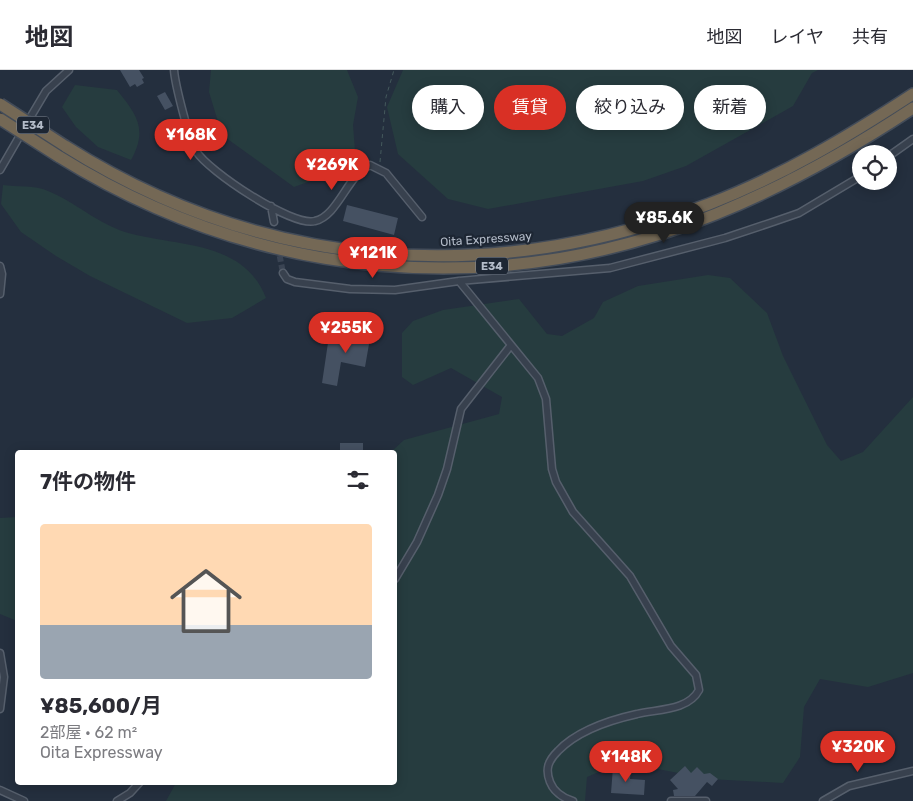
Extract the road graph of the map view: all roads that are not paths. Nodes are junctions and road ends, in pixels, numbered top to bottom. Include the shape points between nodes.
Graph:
1 (69, 70) edge
2 (174, 70) edge
3 (913, 94) edge
4 (0, 104) edge
5 (913, 108) edge
6 (0, 119) edge
7 (913, 139) edge
8 (897, 150) edge
9 (62, 151) junction
10 (0, 170) edge
11 (852, 181) edge
12 (271, 206) junction
13 (422, 217) dead end
14 (274, 222) dead end
15 (0, 266) edge
16 (283, 272) dead end
17 (459, 280) junction
18 (0, 294) edge
19 (511, 345) junction
20 (397, 575) edge
21 (0, 653) edge
22 (0, 709) edge
23 (913, 771) edge
24 (137, 785) edge
25 (0, 790) edge
26 (24, 801) edge
27 (117, 801) edge
28 (573, 801) edge
29 (671, 801) edge
30 (706, 801) edge
31 (823, 801) edge

1 - 10 street via 41,98
2 - 12 street via 178,94 196,150 210,167 255,199
3 - 9 highway, Oita Expressway / E34 via 804,160 710,203 648,226 590,240 484,255 375,254 273,237 208,217
4 - 9 highway, Oita Expressway / E34, bridge
5 - 9 highway, Oita Expressway / E34 via 808,171 714,215 591,252 486,267 374,265 326,260 272,248 205,229 147,206
6 - 9 highway, Oita Expressway / E34, bridge
7 - 8 street
11 - 17 street via 799,213 682,250 610,268
12 - 13 street via 305,221 316,222 330,211 361,170 370,165 379,168 393,181
12 - 14 street
15 - 18 street
16 - 17 street via 287,279 296,282 368,290 395,290
17 - 19 street
19 - 20 street via 461,409 438,495
19 - 28 street via 538,378 546,400 556,482 573,512 630,576 671,646 698,682 699,690 690,701 620,719 568,742 548,764 547,771 555,791
21 - 22 street via 4,677
23 - 31 street via 849,786
24 - 27 street
25 - 26 street
29 - 30 street

